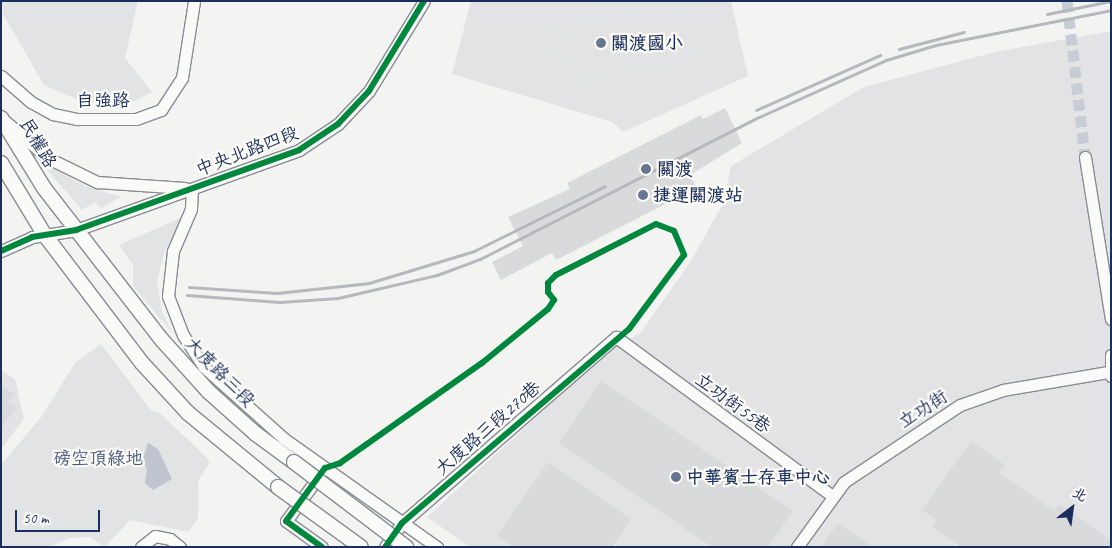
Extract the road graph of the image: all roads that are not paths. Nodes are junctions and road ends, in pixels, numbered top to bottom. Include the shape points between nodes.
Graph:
1 (194, 1) edge
2 (424, 1) edge
3 (1, 76) edge
4 (1, 118) edge
5 (1085, 157) tunnel mouth
6 (1, 162) edge
7 (44, 188) joint
8 (192, 189) junction
9 (76, 230) junction
10 (44, 234) junction
11 (19, 242) junction
12 (1, 251) edge
13 (1, 257) edge
14 (1111, 319) edge
15 (616, 338) joint
16 (1111, 355) edge
17 (1109, 374) edge
18 (325, 468) junction
19 (831, 496) junction
20 (402, 523) junction
21 (142, 547) edge
22 (180, 547) edge
23 (322, 547) edge
24 (361, 547) edge
25 (386, 547) edge
26 (406, 547) edge
27 (436, 547) edge
28 (797, 547) edge

1 - 3 street, 自強路 via 182,78 161,110 136,119 77,119 53,114 31,102
2 - 8 street, 中央北路四段 via 370,91 338,124 299,150
4 - 7 main road, 民權路
4 - 8 street via 48,158 97,182
5 - 14 street
6 - 10 main road
7 - 9 main road, 大度路三段
8 - 9 street, 中央北路四段
8 - 18 street, 大度路三段 via 191,209 172,258 168,296 172,313 204,367 231,394
9 - 10 street, 中央北路四段
9 - 26 main road, 大度路三段, bridge via 162,340 210,392 256,434
10 - 11 street, 中央北路四段
10 - 24 main road, bridge via 142,363 196,420 278,487
11 - 12 street
11 - 13 street
15 - 19 street, 立功街55巷
15 - 20 street, 大度路三段270巷
16 - 17 street, 立功街
17 - 19 street, 立功街 via 1003,390 960,406 844,482
18 - 20 street, 大度路三段
18 - 23 street via 286,521
19 - 28 street, 立功街
20 - 25 street, 大度路三段270巷
20 - 27 street, 大度路三段
21 - 22 street via 154,536 170,539

